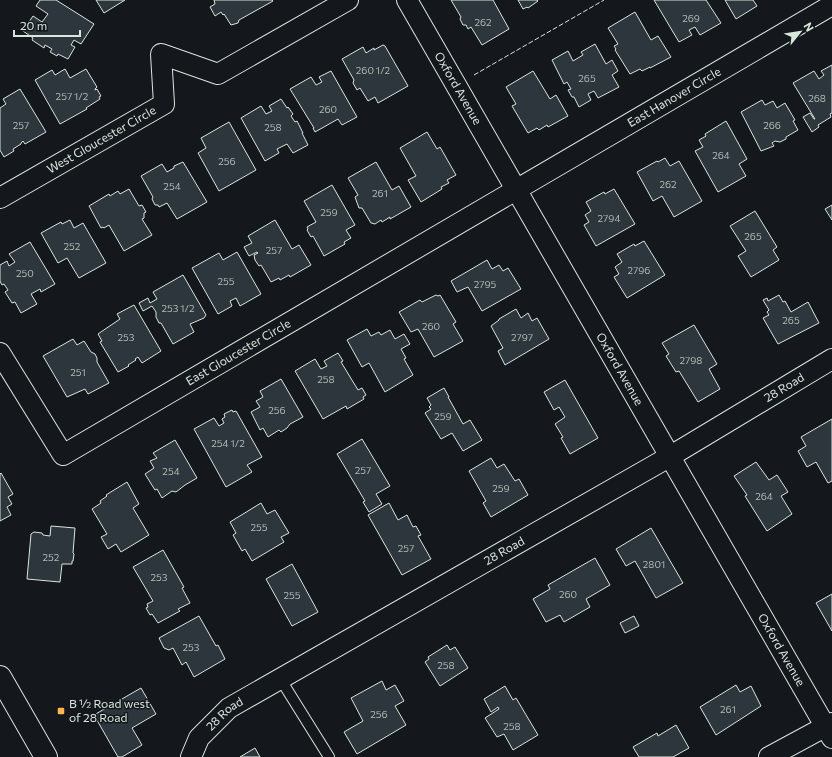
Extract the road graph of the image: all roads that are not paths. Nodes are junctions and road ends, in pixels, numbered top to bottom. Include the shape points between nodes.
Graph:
1 (348, 0) edge
2 (407, 0) edge
3 (832, 5) edge
4 (516, 189) junction
5 (0, 198) edge
6 (0, 353) edge
7 (832, 359) edge
8 (669, 457) junction
9 (0, 677) edge
10 (281, 680) junction
11 (830, 729) edge
12 (46, 757) edge
13 (191, 757) edge
14 (329, 757) edge
15 (769, 757) edge

1 - 5 street, West Gloucester Circle via 218,74 161,54 164,104
2 - 4 street, Oxford Avenue
3 - 4 street, East Hanover Circle
4 - 6 street, East Gloucester Circle via 62,455
4 - 8 street, Oxford Avenue
7 - 8 street, 28 Road
8 - 10 street, 28 Road
8 - 11 street, Oxford Avenue
9 - 12 main road
10 - 13 street, 28 Road via 229,708 199,738
10 - 14 lane
11 - 15 street

